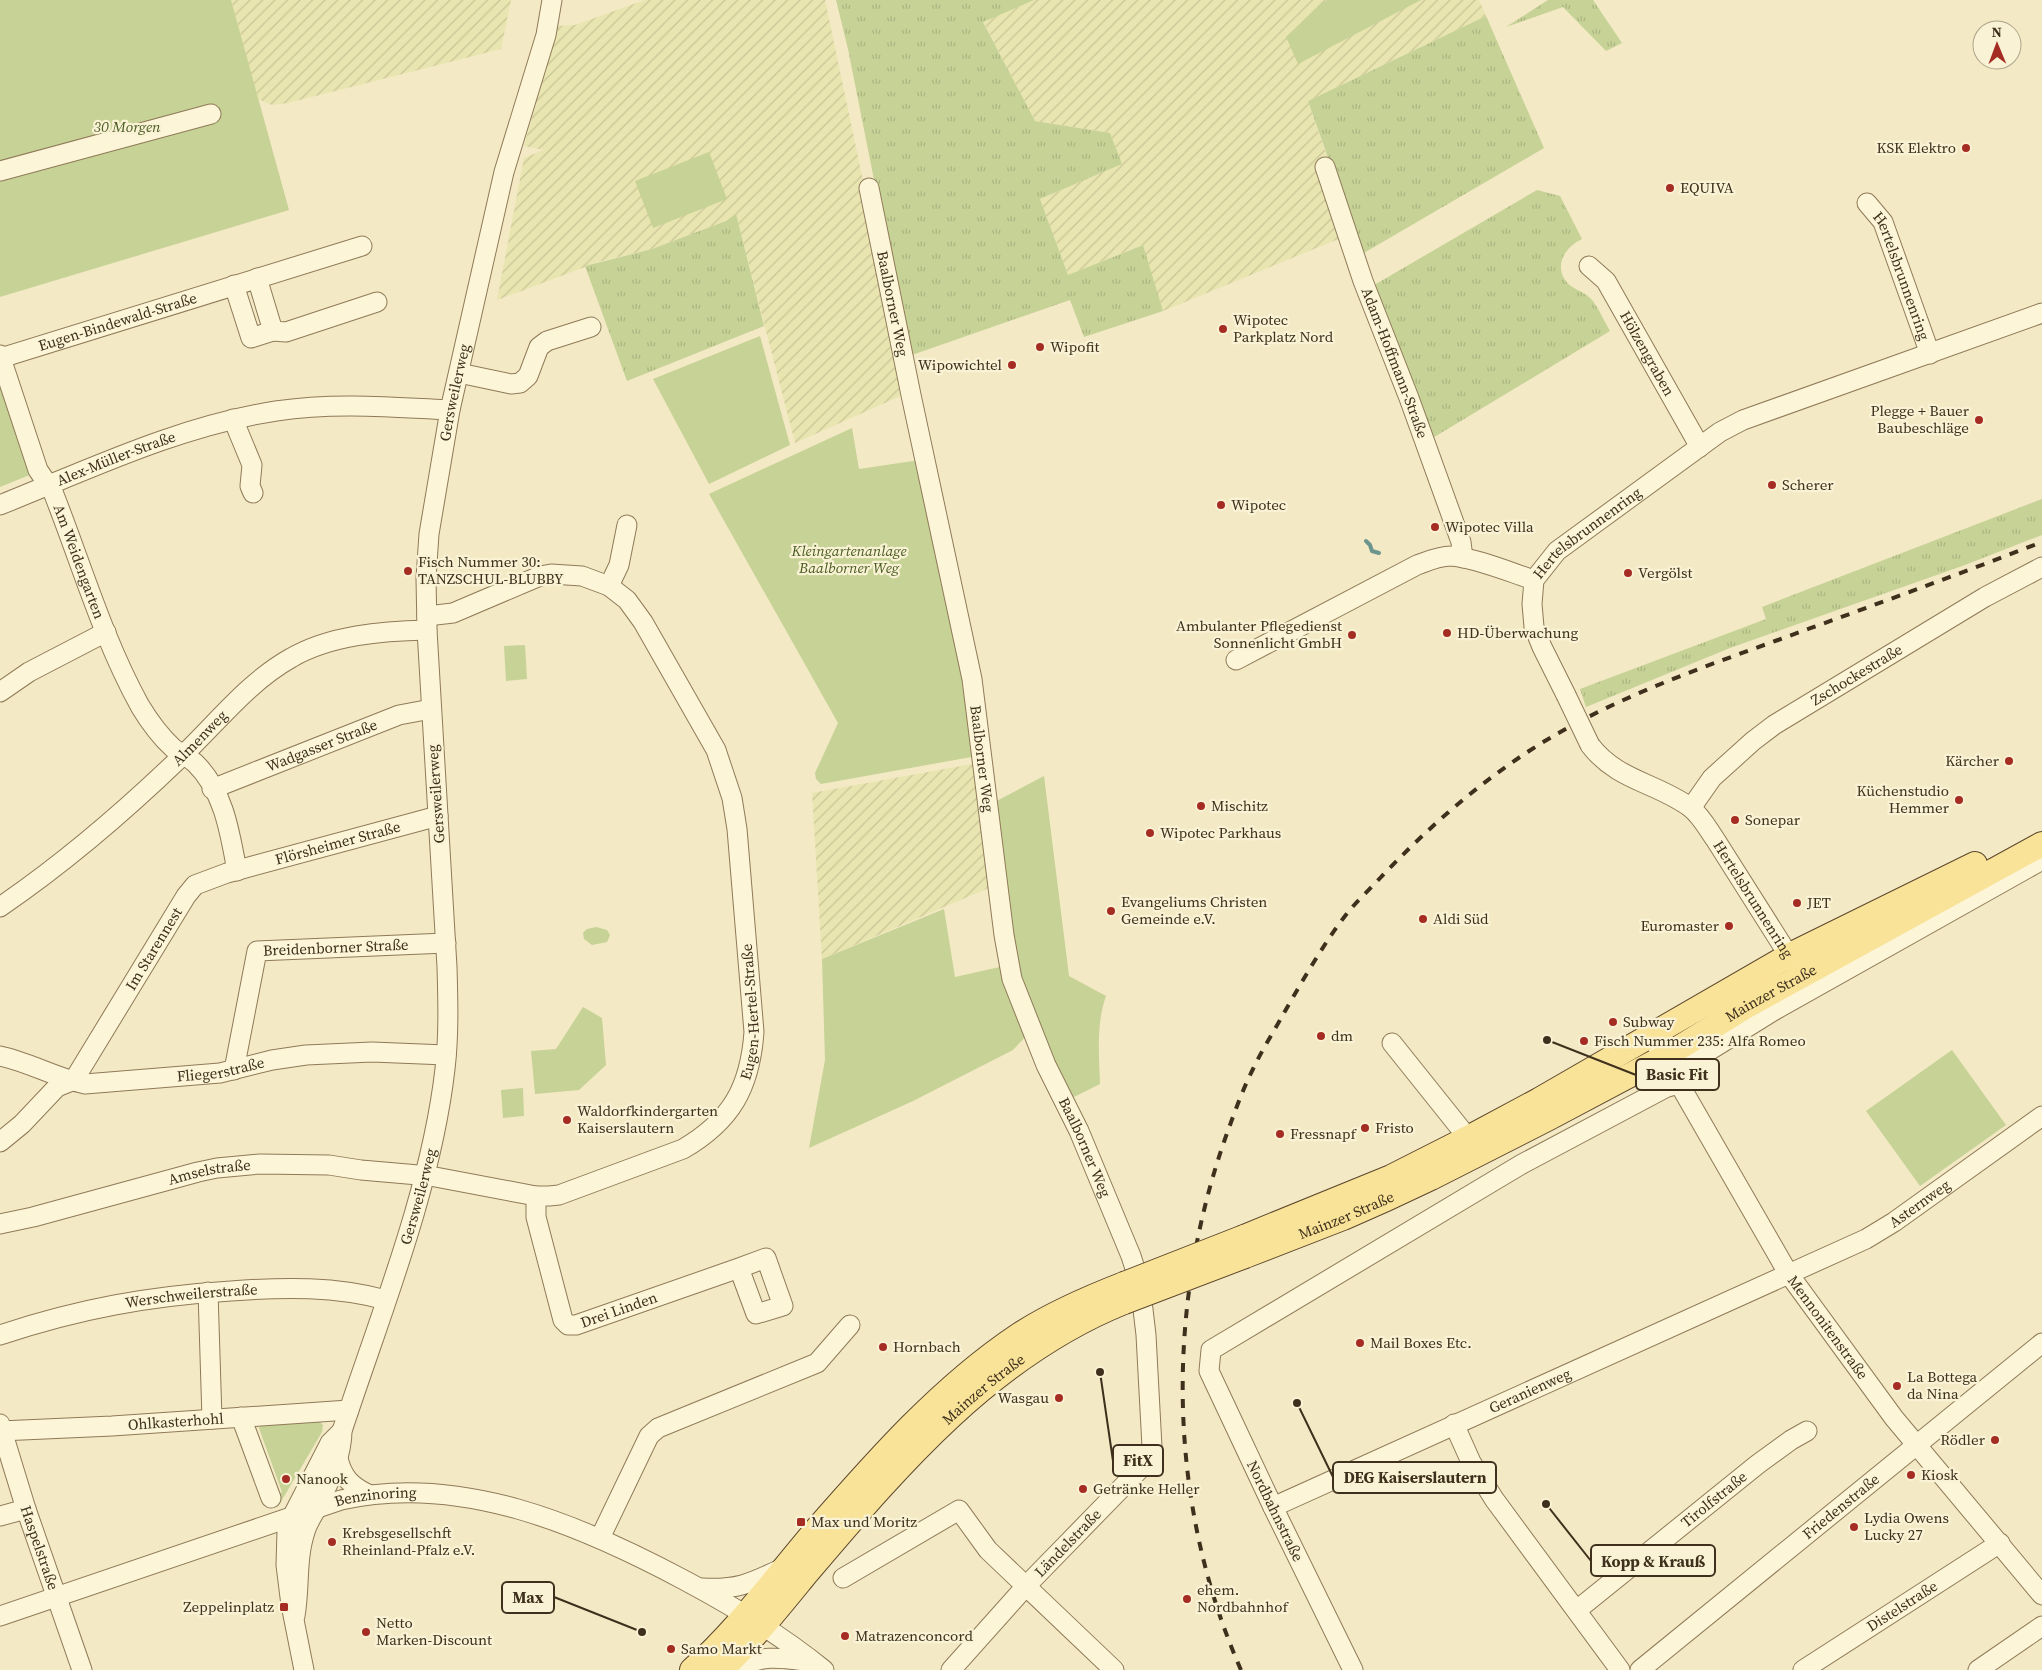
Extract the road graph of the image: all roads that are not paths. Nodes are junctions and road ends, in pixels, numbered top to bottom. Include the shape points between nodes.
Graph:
1 (552, 0) edge
2 (211, 114) dead end
3 (1325, 166) dead end
4 (0, 171) edge
5 (869, 188) dead end
6 (1867, 203) dead end
7 (362, 246) dead end
8 (1589, 266) dead end
9 (257, 278) junction
10 (234, 285) junction
11 (377, 302) dead end
12 (2042, 314) edge
13 (591, 327) dead end
14 (273, 331) junction
15 (1930, 354) junction
16 (0, 356) edge
17 (459, 373) junction
18 (450, 410) junction
19 (233, 419) junction
20 (1700, 447) junction
21 (48, 486) junction
22 (253, 493) dead end
23 (0, 505) edge
24 (627, 525) dead end
25 (1463, 558) junction
26 (2042, 567) edge
27 (1534, 580) junction
28 (609, 586) junction
29 (427, 623) junction
30 (106, 632) junction
31 (1236, 660) dead end
32 (0, 692) edge
33 (431, 709) junction
34 (183, 756) junction
35 (212, 789) junction
36 (1691, 808) junction
37 (438, 816) junction
38 (2042, 827) edge
39 (2042, 844) edge
40 (2042, 860) edge
41 (237, 870) junction
42 (0, 907) edge
43 (446, 943) junction
44 (1790, 956) junction
45 (1802, 976) junction
46 (1651, 1035) junction
47 (1392, 1043) dead end
48 (446, 1055) junction
49 (0, 1056) edge
50 (1666, 1062) junction
51 (234, 1070) junction
52 (72, 1081) junction
53 (1678, 1084) junction
54 (2042, 1116) edge
55 (1468, 1138) junction
56 (0, 1142) edge
57 (424, 1177) junction
58 (536, 1196) junction
59 (0, 1224) edge
60 (1245, 1247) junction
61 (738, 1268) dead end
62 (1788, 1273) junction
63 (208, 1292) junction
64 (386, 1300) junction
65 (1130, 1300) junction
66 (850, 1325) dead end
67 (0, 1335) edge
68 (2042, 1344) edge
69 (349, 1410) junction
70 (241, 1417) junction
71 (212, 1419) junction
72 (1454, 1424) junction
73 (1, 1429) edge
74 (342, 1431) junction
75 (1808, 1431) dead end
76 (1917, 1444) junction
77 (338, 1458) junction
78 (368, 1494) junction
79 (270, 1498) dead end
80 (1273, 1508) junction
81 (26, 1509) junction
82 (316, 1509) junction
83 (0, 1516) edge
84 (292, 1517) junction
85 (600, 1538) junction
86 (2000, 1543) junction
87 (786, 1566) junction
88 (843, 1578) dead end
89 (1026, 1586) junction
90 (699, 1588) junction
91 (2042, 1595) edge
92 (58, 1596) junction
93 (1577, 1610) junction
94 (0, 1616) edge
95 (295, 1616) junction
96 (754, 1620) junction
97 (2042, 1626) edge
98 (819, 1666) edge
99 (691, 1669) edge
100 (82, 1670) edge
101 (304, 1670) edge
102 (721, 1670) edge
103 (739, 1670) edge
104 (951, 1670) edge
105 (1114, 1670) edge
106 (1352, 1670) edge
107 (1620, 1670) edge
108 (1640, 1670) edge
109 (1803, 1670) edge
110 (1978, 1670) edge

1 - 17 street, Gersweilerweg via 546,35 510,152
2 - 4 street
3 - 25 street, Adam-Hoffmann-Straße via 1362,281 1461,542
5 - 65 street, Baalborner Weg via 972,679 1012,979 1041,1053 1079,1131 1131,1256 1140,1284
6 - 15 street, Hertelsbrunnenring via 1883,222
7 - 9 street, Eugen-Bindewald-Straße
8 - 20 street, Hölzengraben via 1606,281
9 - 10 street, Eugen-Bindewald-Straße
9 - 14 street
10 - 14 street via 251,338
10 - 16 street, Eugen-Bindewald-Straße
11 - 14 street via 286,332
12 - 15 street, Hertelsbrunnenring
13 - 17 street via 538,347 528,376 520,383
15 - 20 street, Hertelsbrunnenring via 1744,420
16 - 21 street, Am Weidengarten via 38,470
17 - 18 street, Gersweilerweg
18 - 19 street, Alex-Müller-Straße via 383,405 331,407 277,411
18 - 29 street, Gersweilerweg via 429,534
19 - 21 street, Alex-Müller-Straße via 195,428
19 - 22 street via 252,465 250,486
20 - 27 street, Hertelsbrunnenring via 1557,551
21 - 23 street, Alex-Müller-Straße
21 - 30 street, Am Weidengarten
24 - 28 street via 619,565
25 - 27 street
25 - 31 street via 1440,557 1417,565
26 - 36 street, Zschockestraße via 1985,597 1774,725 1712,778
27 - 36 street, Hertelsbrunnenring, bridge via 1534,627 1590,745 1600,759 1616,770
28 - 29 street, Eugen-Hertel-Straße via 582,576 540,576
28 - 58 street, Eugen-Hertel-Straße via 627,600 643,622 716,750 728,786 737,829 754,1032 752,1054 747,1077 733,1105 700,1139 683,1149 559,1195
29 - 33 street, Gersweilerweg
29 - 34 street, Almenweg via 314,648 291,658 256,683
30 - 32 street via 29,672
30 - 34 street, Am Weidengarten via 124,677 142,709 156,730
33 - 35 street, Wadgasser Straße via 400,715
33 - 37 street, Gersweilerweg
34 - 35 street via 198,767
34 - 42 street, Almenweg via 71,854
35 - 41 street via 225,814
36 - 44 street, Hertelsbrunnenring
37 - 41 street, Flörsheimer Straße
37 - 43 street, Gersweilerweg
38 - 44 main road, Mainzer Straße via 1985,859
39 - 45 main road, Mainzer Straße
40 - 50 street, Mainzer Straße via 1782,1006 1694,1060
41 - 52 street, Im Starennest via 206,879 195,885 186,896
43 - 48 street, Gersweilerweg
43 - 51 street, Breidenborner Straße via 257,951
44 - 45 street, Hertelsbrunnenring
44 - 46 main road, Mainzer Straße
45 - 50 main road, Mainzer Straße via 1746,1007
46 - 50 street, Mennonitenstraße
46 - 55 main road, Mainzer Straße
47 - 55 street
48 - 51 street, Fliegerstraße via 336,1053 272,1060
48 - 57 street, Gersweilerweg
49 - 52 street, Fliegerstraße
50 - 53 street, Mennonitenstraße
50 - 60 main road, Mainzer Straße via 1343,1218
51 - 52 street, Fliegerstraße via 85,1084
52 - 56 street, Im Starennest via 57,1088
53 - 62 street, Mennonitenstraße
53 - 80 street, Nordbahnstraße via 1522,1164 1211,1350 1209,1372
54 - 62 street, Asternweg via 1894,1222 1866,1239
55 - 60 main road, Mainzer Straße
57 - 58 street, Eugen-Hertel-Straße
57 - 59 street, Amselstraße via 329,1165 260,1164 217,1168
57 - 64 street, Gersweilerweg
58 - 61 street, Drei Linden via 536,1217 563,1320 568,1325 576,1325
60 - 65 main road, Mainzer Straße, bridge
62 - 72 street, Geranienweg
62 - 76 street, Mennonitenstraße via 1855,1367
63 - 64 street, Werschweilerstraße via 336,1290
63 - 67 street, Werschweilerstraße via 88,1309
63 - 71 street
64 - 69 street, Gersweilerweg
65 - 87 main road, Mainzer Straße via 1056,1314 1004,1345 971,1371 895,1443
65 - 89 street, Ländelstraße via 1152,1447 1150,1457
65 - 96 main road, Mainzer Straße via 1063,1332 991,1380 927,1438
66 - 85 street via 818,1363 658,1428 649,1436
68 - 76 street, Friedenstraße
69 - 70 street, Ohlkasterhohl
69 - 74 street, Gersweilerweg
70 - 71 street, Ohlkasterhohl
70 - 79 street
71 - 73 street, Ohlkasterhohl
72 - 80 street, Geranienweg
72 - 93 street via 1471,1462 1494,1499
73 - 81 street, Haspelstraße
74 - 77 street, Gersweilerweg
74 - 84 street, Gersweilerweg via 330,1443
75 - 93 street, Tirolfstraße via 1758,1464
76 - 86 street, Mennonitenstraße
76 - 108 street, Friedenstraße
77 - 78 street via 348,1482
77 - 82 street, Gersweilerweg
78 - 82 street, Benzinoring
78 - 85 street, Benzinoring via 433,1493 503,1505 549,1518
80 - 106 street, Nordbahnstraße
81 - 83 street
81 - 92 street, Haspelstraße
82 - 84 street, Benzinoring
82 - 95 street, Gersweilerweg via 305,1530
84 - 92 street, Benzinoring
84 - 95 street, Gersweilerweg via 287,1532 286,1565
85 - 90 street, Benzinoring
86 - 91 street, Mennonitenstraße
86 - 109 street, Distelstraße
87 - 90 street via 743,1586
87 - 96 main road, Mainzer Straße
88 - 89 street via 959,1510 988,1550
89 - 104 street, Ländelstraße
89 - 105 street
90 - 96 street, Benzinoring
92 - 94 street, Benzinoring
92 - 100 street, Haspelstraße
93 - 107 street
95 - 101 street, Gersweilerweg
96 - 98 street, Benzinoring
96 - 99 main road, Mainzer Straße via 721,1642
96 - 102 main road, Mainzer Straße
97 - 110 street
98 - 103 street via 778,1658 751,1662

